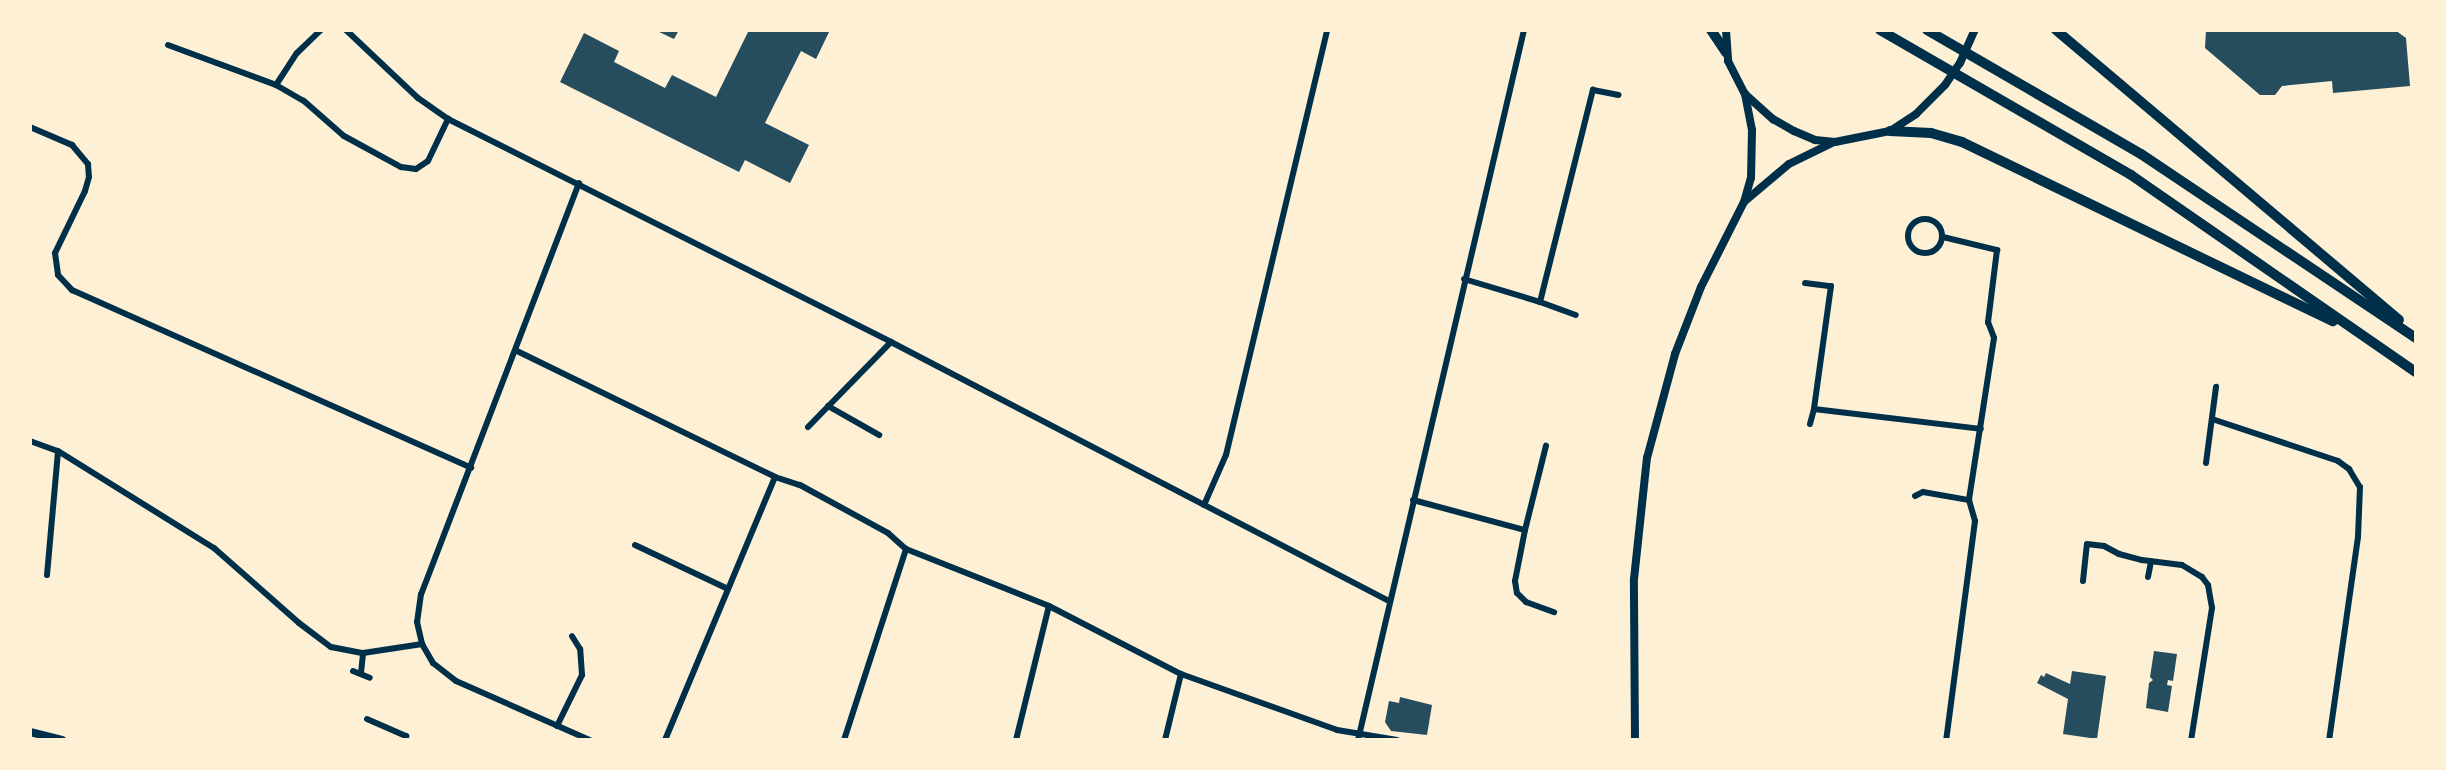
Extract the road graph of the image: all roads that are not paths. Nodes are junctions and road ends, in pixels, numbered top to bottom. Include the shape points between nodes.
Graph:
1 (321, 30) edge
2 (346, 30) edge
3 (1327, 30) edge
4 (1524, 30) edge
5 (1711, 30) edge
6 (1726, 30) edge
7 (1880, 30) edge
8 (1927, 30) edge
9 (1975, 30) edge
10 (2056, 30) edge
11 (168, 45) dead end
12 (1726, 52) junction
13 (276, 85) junction
14 (1745, 94) junction
15 (1619, 95) dead end
16 (448, 119) junction
17 (30, 127) edge
18 (1890, 131) junction
19 (1835, 142) junction
20 (579, 183) junction
21 (1744, 202) junction
22 (1943, 237) junction
23 (1464, 279) junction
24 (1805, 282) dead end
25 (1540, 302) junction
26 (1576, 315) dead end
27 (2364, 336) junction
28 (2416, 336) edge
29 (891, 342) junction
30 (517, 351) junction
31 (2416, 372) edge
32 (2216, 387) dead end
33 (828, 406) junction
34 (1814, 409) junction
35 (2212, 419) junction
36 (1810, 424) dead end
37 (808, 427) dead end
38 (1981, 429) junction
39 (879, 435) dead end
40 (30, 441) edge
41 (1546, 446) dead end
42 (58, 451) junction
43 (2206, 463) dead end
44 (471, 468) junction
45 (775, 477) junction
46 (1915, 496) dead end
47 (1413, 500) junction
48 (1969, 500) junction
49 (1204, 505) junction
50 (1525, 530) junction
51 (635, 545) dead end
52 (906, 549) junction
53 (2151, 561) junction
54 (47, 575) dead end
55 (2148, 577) dead end
56 (2083, 581) dead end
57 (728, 589) junction
58 (1389, 601) junction
59 (1049, 606) junction
60 (1554, 612) dead end
61 (572, 636) dead end
62 (422, 644) junction
63 (363, 653) junction
64 (352, 671) dead end
65 (361, 673) junction
66 (1181, 674) junction
67 (370, 678) dead end
68 (368, 719) dead end
69 (557, 726) junction
70 (30, 732) edge
71 (1358, 737) edge
72 (62, 740) edge
73 (406, 740) edge
74 (590, 740) edge
75 (665, 740) edge
76 (844, 740) edge
77 (1016, 740) edge
78 (1165, 740) edge
79 (1397, 740) edge
80 (1634, 740) edge
81 (1946, 740) edge
82 (2191, 740) edge
83 (2329, 740) edge

1 - 13 street via 297,53
2 - 16 street via 418,98
3 - 49 street via 1226,455
4 - 23 street
5 - 12 highway
6 - 12 street
7 - 27 highway via 2131,175
8 - 28 highway via 2141,154
9 - 18 street via 1945,85 1916,114
10 - 28 highway
11 - 13 street
12 - 14 street
13 - 16 street via 304,101 344,136 401,167 416,169 428,162
14 - 19 street via 1794,131
14 - 21 street via 1754,154
15 - 25 street via 1593,90
16 - 20 street
17 - 44 street via 72,145 88,164 85,191 55,253 58,275 72,290
18 - 19 street
18 - 27 highway via 1931,133 1962,142
19 - 21 street via 1789,164
20 - 29 street
20 - 30 street
21 - 80 street via 1675,354 1647,458 1634,579
22 - 22 street via 1939,247 1929,253 1918,252 1908,239 1910,227 1924,219 1935,222
22 - 38 street via 1997,250 1988,322 1994,338
23 - 25 street
23 - 47 street
24 - 34 street via 1831,286
25 - 26 street
27 - 31 highway
29 - 33 street
29 - 49 street
30 - 44 street
30 - 45 street
32 - 35 street
33 - 37 street
33 - 39 street
34 - 36 street
34 - 38 street
35 - 43 street
35 - 83 street via 2338,461 2360,487 2358,537
38 - 48 street
40 - 42 street
41 - 50 street
42 - 54 street
42 - 63 street via 214,548 331,647
44 - 62 street via 421,594 417,622
45 - 52 street via 800,485 888,533
45 - 57 street
46 - 48 street via 1923,492
47 - 50 street
47 - 58 street
48 - 81 street via 1975,521
49 - 58 street
50 - 60 street via 1517,593 1526,602
51 - 57 street
52 - 59 street
52 - 76 street
53 - 55 street
53 - 56 street via 2087,544
53 - 82 street via 2192,569 2208,585 2212,598
57 - 75 street
58 - 71 street
59 - 66 street
59 - 77 street
61 - 69 street via 580,649 582,675
62 - 63 street
62 - 69 street via 433,663 456,681
63 - 65 street
64 - 65 street
65 - 67 street
66 - 71 street
66 - 78 street
68 - 73 street via 406,736
69 - 74 street
70 - 72 street
71 - 79 street

